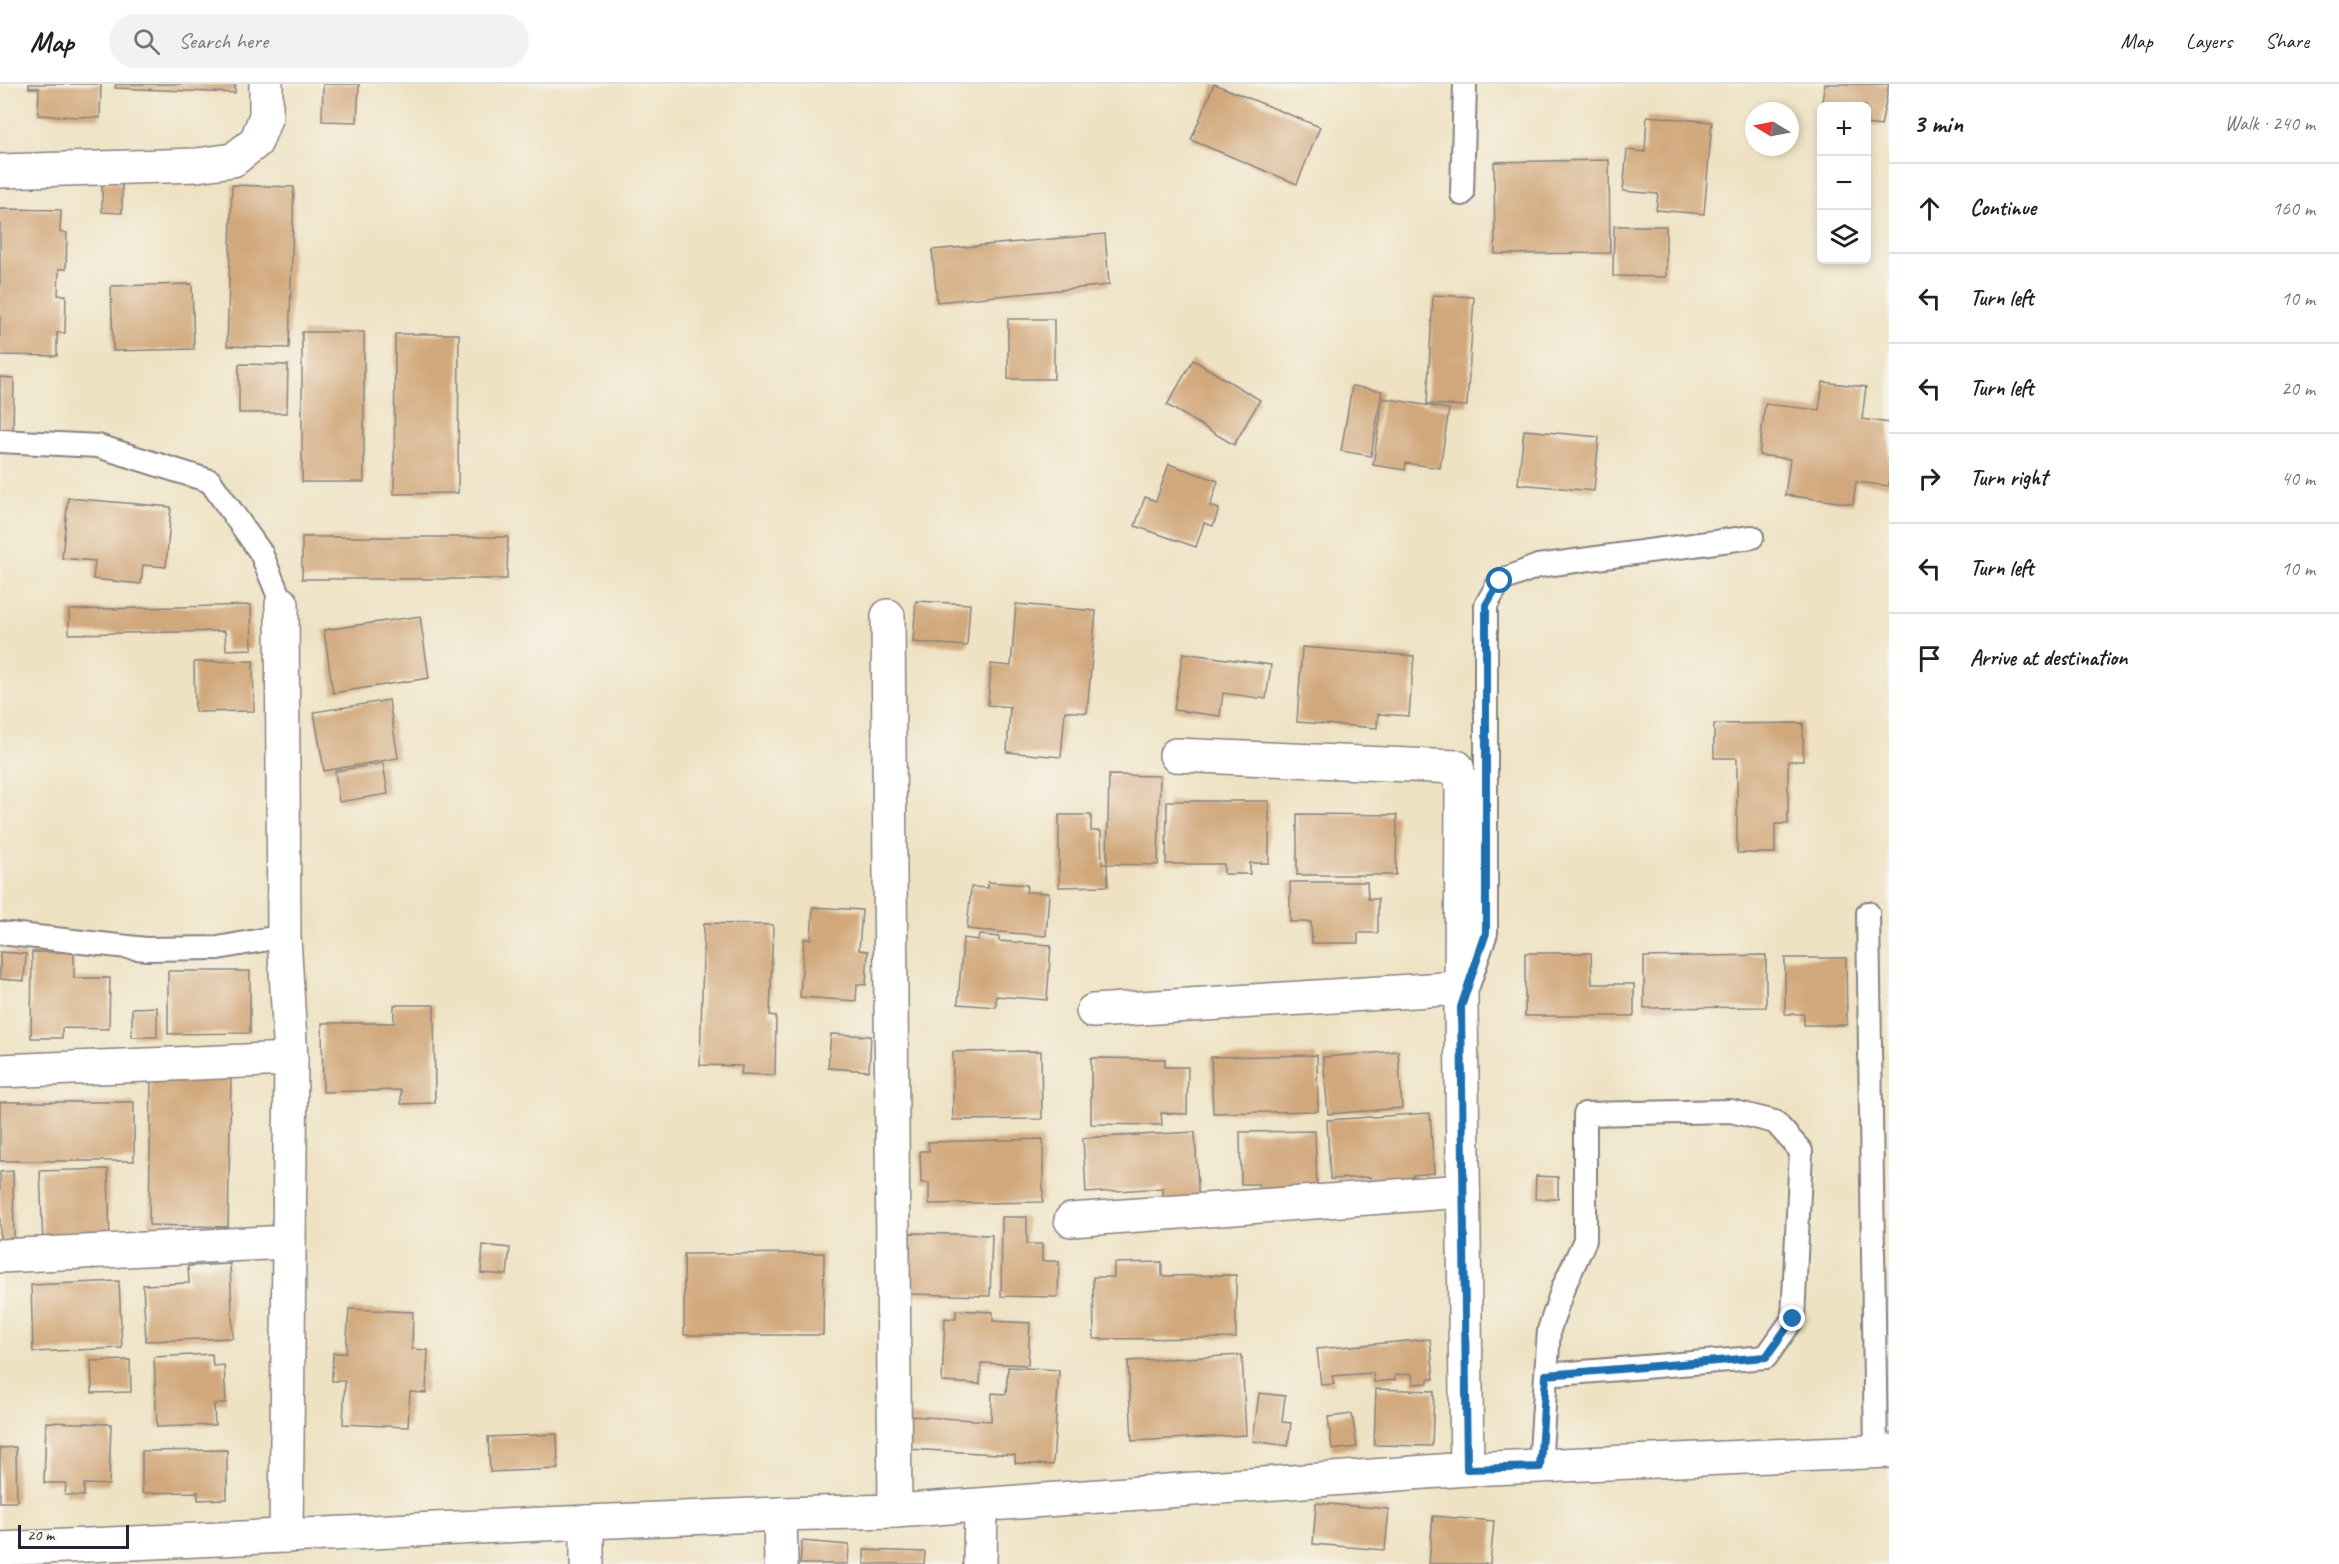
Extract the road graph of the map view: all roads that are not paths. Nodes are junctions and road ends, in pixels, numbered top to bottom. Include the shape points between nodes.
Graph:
1 (266, 84) edge
2 (1465, 84) edge
3 (0, 171) edge
4 (1462, 194) dead end
5 (0, 441) edge
6 (1752, 537) dead end
7 (282, 604) joint
8 (888, 616) dead end
9 (1176, 755) dead end
10 (1868, 913) dead end
11 (0, 933) edge
12 (284, 936) junction
13 (1461, 997) junction
14 (1093, 1011) dead end
15 (291, 1059) junction
16 (0, 1071) edge
17 (1463, 1191) junction
18 (1071, 1220) dead end
19 (289, 1242) junction
20 (0, 1256) edge
21 (1546, 1375) junction
22 (1882, 1451) edge
23 (1540, 1467) junction
24 (1467, 1469) junction
25 (981, 1506) junction
26 (895, 1511) junction
27 (780, 1514) junction
28 (586, 1522) junction
29 (286, 1536) junction
30 (0, 1550) edge
31 (47, 1556) edge
32 (587, 1564) edge
33 (781, 1564) edge
34 (980, 1564) edge

1 - 3 street via 266,116 256,142 233,160 197,165
2 - 4 lane
5 - 7 lane via 98,446 210,481 261,553
6 - 13 lane via 1538,566 1500,581 1486,605 1486,933
7 - 12 street
8 - 26 street
9 - 13 street via 1457,767 1462,788
10 - 22 lane
11 - 12 lane via 146,949 218,948
12 - 15 street
13 - 14 street
13 - 17 street
15 - 16 street
15 - 19 street
17 - 18 street
17 - 24 street
19 - 20 street
19 - 29 street
21 - 21 lane via 1549,1330 1585,1240 1585,1114 1731,1111 1775,1122 1801,1151 1793,1319 1766,1357
21 - 23 lane
22 - 23 street
23 - 24 street
24 - 25 street
25 - 26 street
25 - 34 street
26 - 27 street
27 - 28 street
27 - 33 street
28 - 29 street
28 - 32 street
29 - 31 street
30 - 31 street

